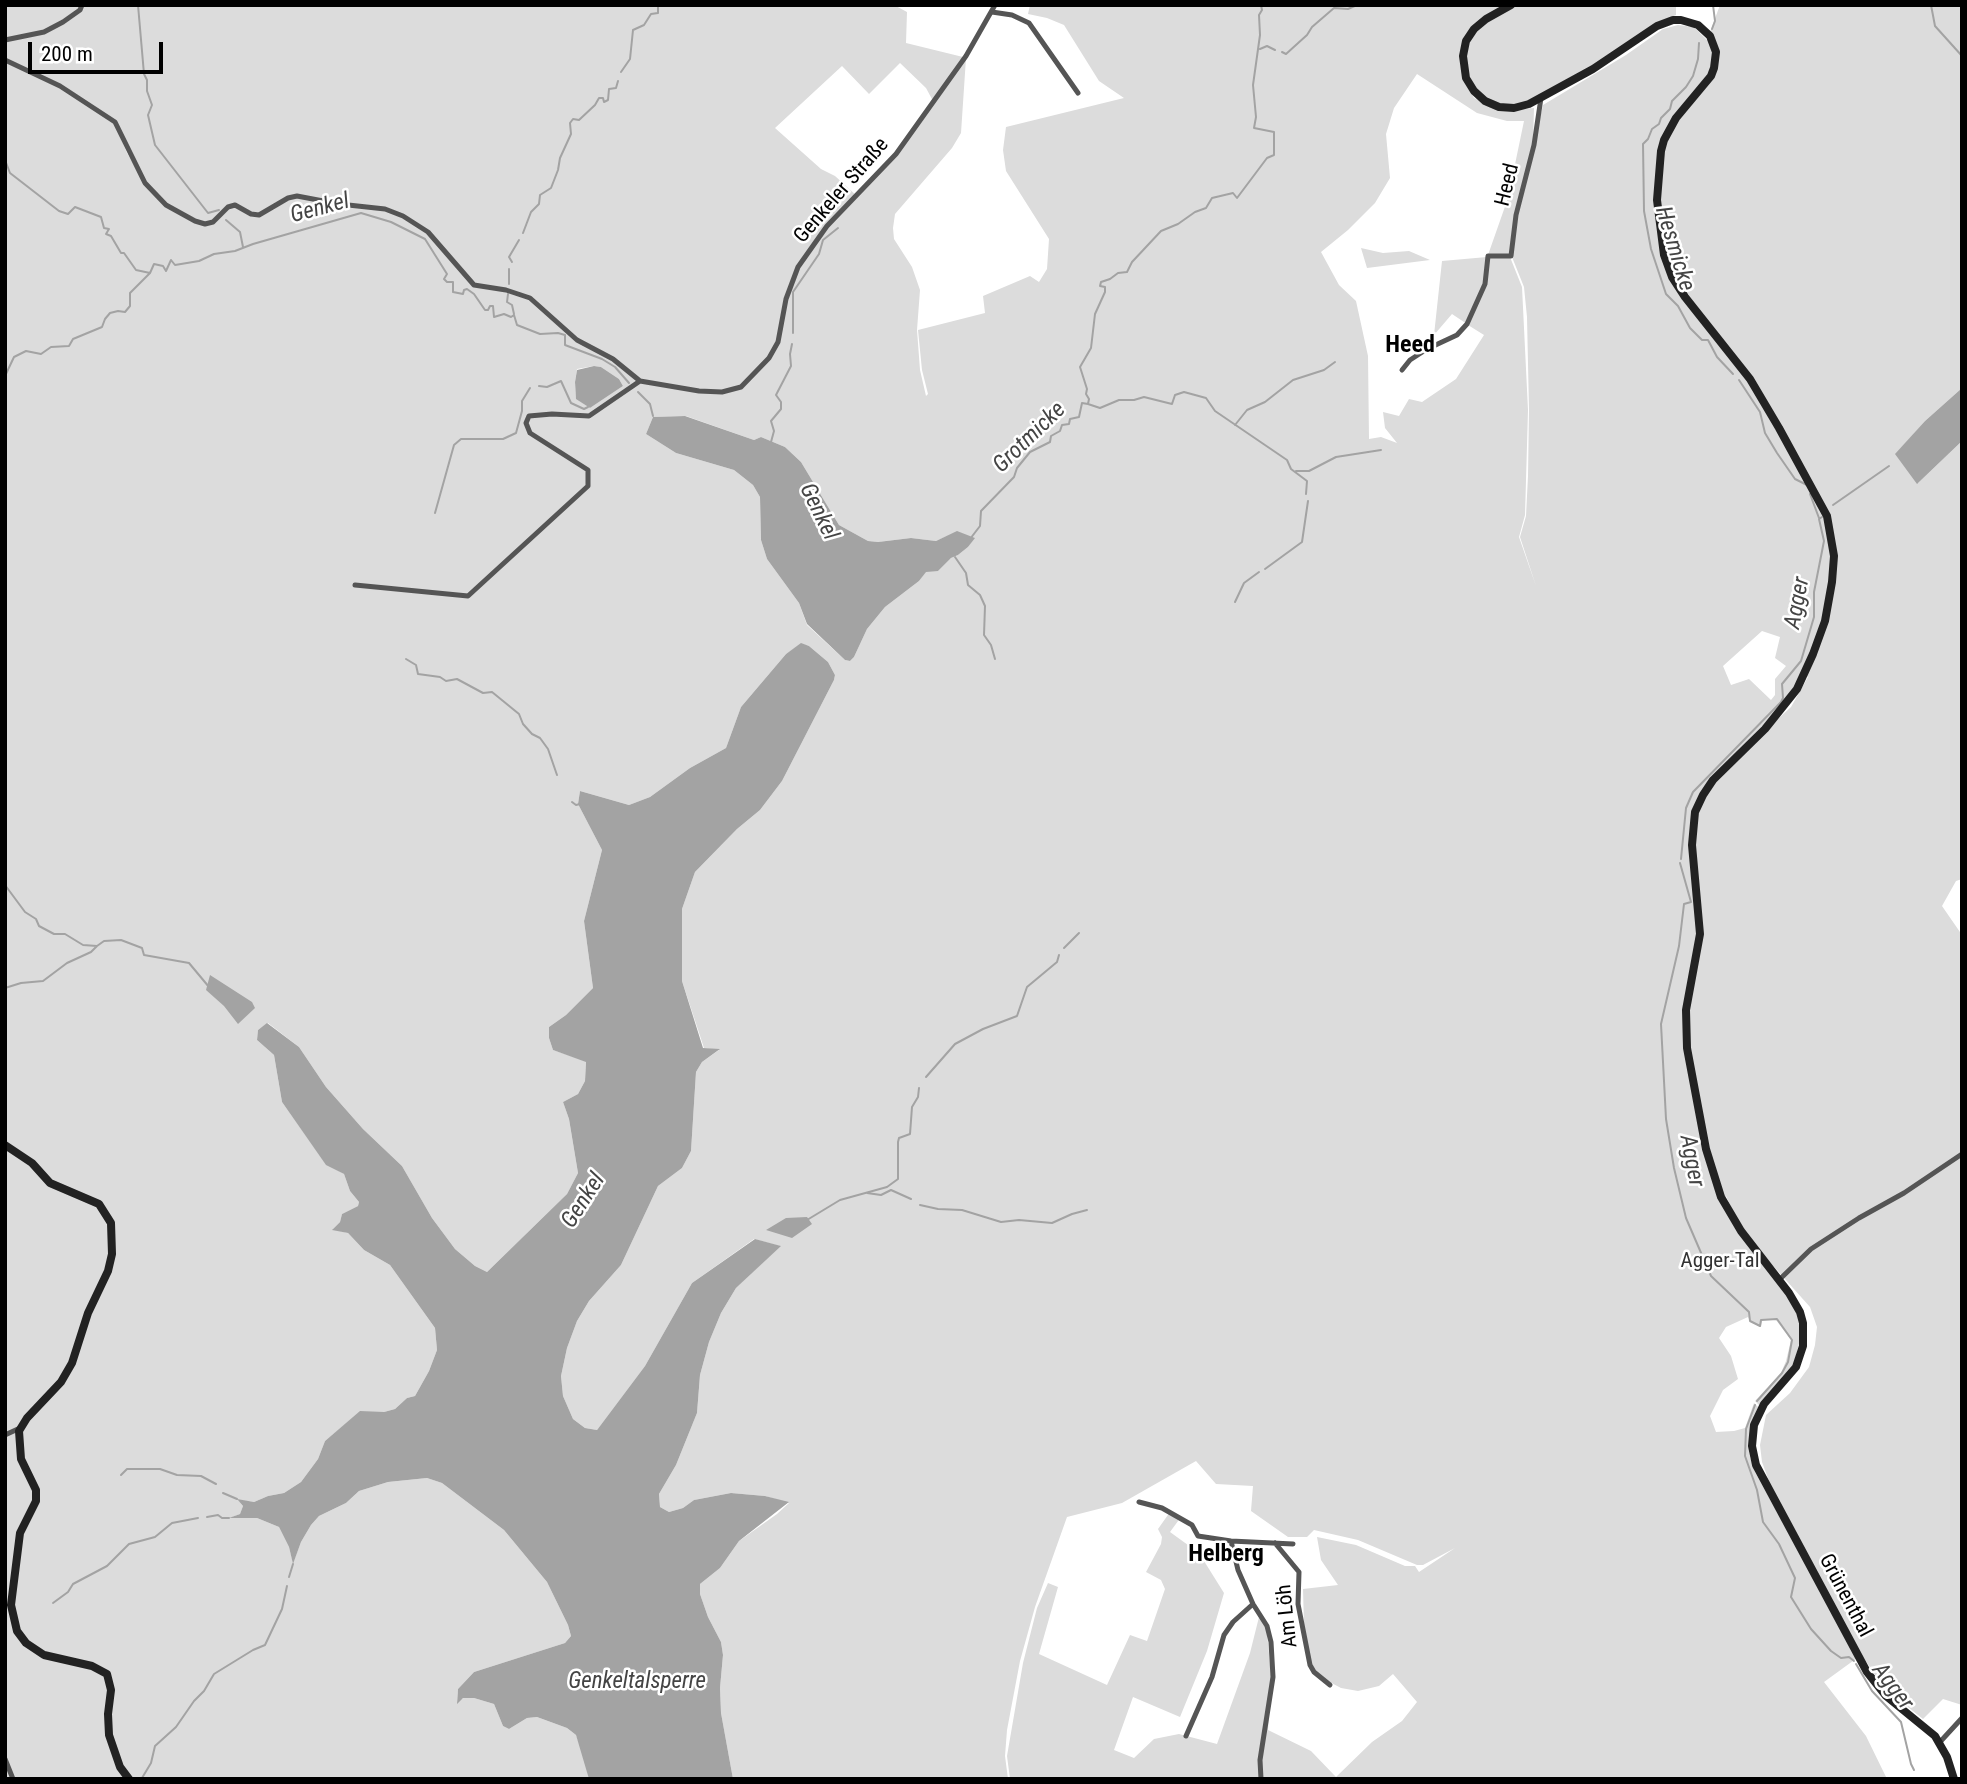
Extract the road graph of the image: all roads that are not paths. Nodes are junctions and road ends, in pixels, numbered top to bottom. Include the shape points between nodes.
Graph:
1 (82, 5) edge
2 (995, 5) edge
3 (1511, 5) edge
4 (992, 12) junction
5 (5, 40) edge
6 (5, 60) edge
7 (1078, 93) dead end
8 (1541, 99) junction
9 (1402, 370) dead end
10 (640, 381) junction
11 (355, 585) dead end
12 (5, 1145) edge
13 (1962, 1154) edge
14 (1779, 1280) junction
15 (21, 1426) junction
16 (5, 1435) edge
17 (1139, 1502) dead end
18 (1231, 1541) junction
19 (1275, 1543) junction
20 (1293, 1544) dead end
21 (1253, 1604) junction
22 (1330, 1685) dead end
23 (1962, 1718) edge
24 (1186, 1736) dead end
25 (1940, 1742) junction
26 (5, 1759) edge
27 (13, 1779) edge
28 (129, 1779) edge
29 (1261, 1779) edge
30 (1954, 1779) edge

1 - 5 street via 44,32
2 - 4 street, Genkeler Straße
3 - 8 main road via 1470,35 1463,56 1466,78 1479,96 1499,107 1522,107
4 - 7 street via 1029,23
4 - 10 street, Genkeler Straße via 896,154 827,226 798,267 786,299 779,342 769,358 741,387 722,392
6 - 10 street via 60,86 115,122 145,183 166,205 195,221 213,222 235,205 259,215 297,196 385,209 428,232 474,285 530,298 577,341 613,359
8 - 9 street, Heed via 1511,256 1488,256 1485,284 1467,324 1457,335 1410,360
8 - 14 main road via 1664,22 1690,21 1710,36 1716,52 1714,68 1670,129 1659,163 1657,214 1664,255 1685,298 1769,409 1821,502 1833,537 1830,598 1820,637 1797,689 1707,788 1695,812 1692,832 1700,934 1686,1035 1701,1128 1726,1207
10 - 11 street via 589,416 529,416 530,433 588,470 588,486 468,596
12 - 15 main road via 32,1163 50,1183 99,1204 113,1235 108,1271 72,1363
13 - 14 street via 1811,1249
14 - 25 main road, Grünenthal via 1800,1312 1803,1346 1790,1377 1762,1407 1754,1425 1752,1446 1760,1475 1867,1672 1886,1696
15 - 16 street
15 - 28 main road via 21,1459 36,1490 36,1501 17,1547 11,1605 17,1631 44,1655 92,1665 107,1674 109,1735
17 - 18 street via 1162,1508 1192,1525 1198,1536
18 - 19 street
18 - 21 street
19 - 20 street
19 - 22 street, Am Löh via 1299,1572 1298,1604 1310,1665
21 - 24 street via 1224,1635 1212,1677
21 - 29 street via 1267,1626 1273,1677
23 - 25 street
25 - 30 main road, Grünenthal
26 - 27 street

